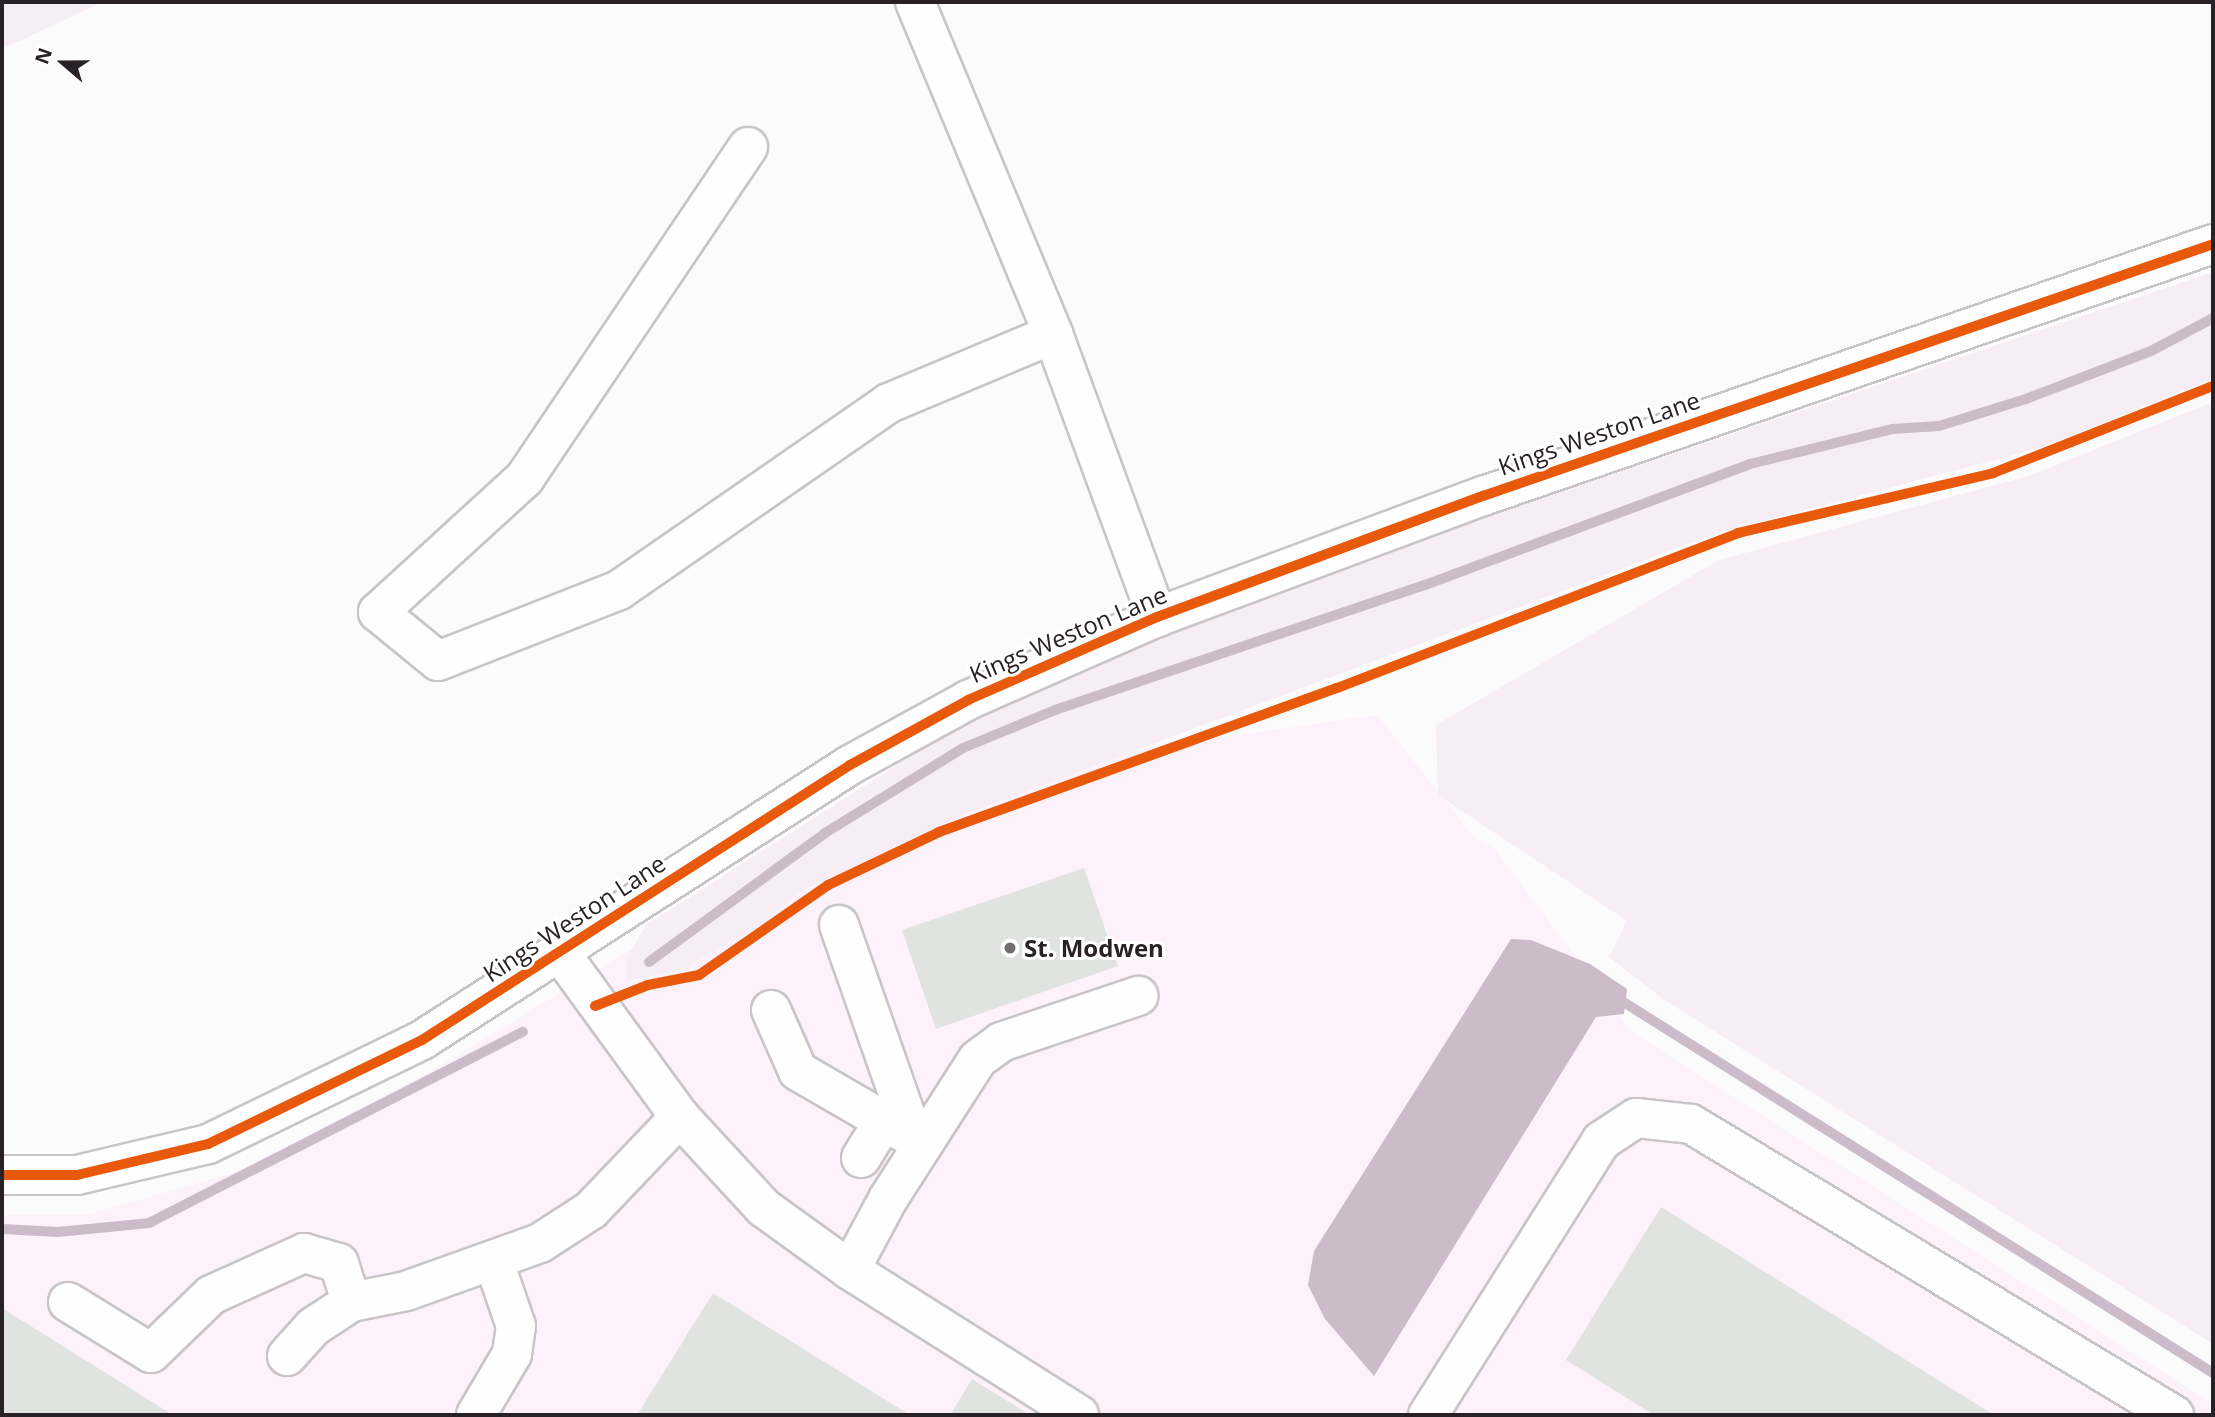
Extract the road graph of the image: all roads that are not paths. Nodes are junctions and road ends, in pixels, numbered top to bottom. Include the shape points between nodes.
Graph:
1 (915, 2) edge
2 (748, 147) dead end
3 (2213, 244) edge
4 (1053, 334) junction
5 (1157, 617) junction
6 (839, 925) dead end
7 (561, 954) junction
8 (1139, 996) dead end
9 (771, 1010) dead end
10 (680, 1117) junction
11 (906, 1135) junction
12 (861, 1158) dead end
13 (2, 1175) edge
14 (494, 1262) junction
15 (850, 1270) junction
16 (68, 1302) dead end
17 (351, 1303) junction
18 (287, 1356) dead end
19 (2163, 1413) edge
20 (476, 1415) edge
21 (1079, 1415) edge
22 (1428, 1415) edge

1 - 4 street
2 - 4 street via 526,478 378,612 438,661 619,590 889,402
3 - 5 street, Kings Weston Lane via 1430,515
4 - 5 street
5 - 7 street, Kings Weston Lane via 968,700 850,765
6 - 11 street
7 - 10 street
7 - 13 street, Kings Weston Lane via 422,1040 208,1144 77,1175
8 - 11 street via 1001,1042
9 - 11 street via 797,1071
10 - 14 street via 592,1210 540,1243
10 - 15 street via 764,1208
11 - 12 street
11 - 15 street
14 - 17 street
14 - 20 street via 516,1325 512,1354
15 - 21 street
16 - 17 street via 151,1353 211,1295 304,1253 338,1263
17 - 18 street via 313,1327
19 - 22 street via 1691,1124 1636,1118 1601,1141

